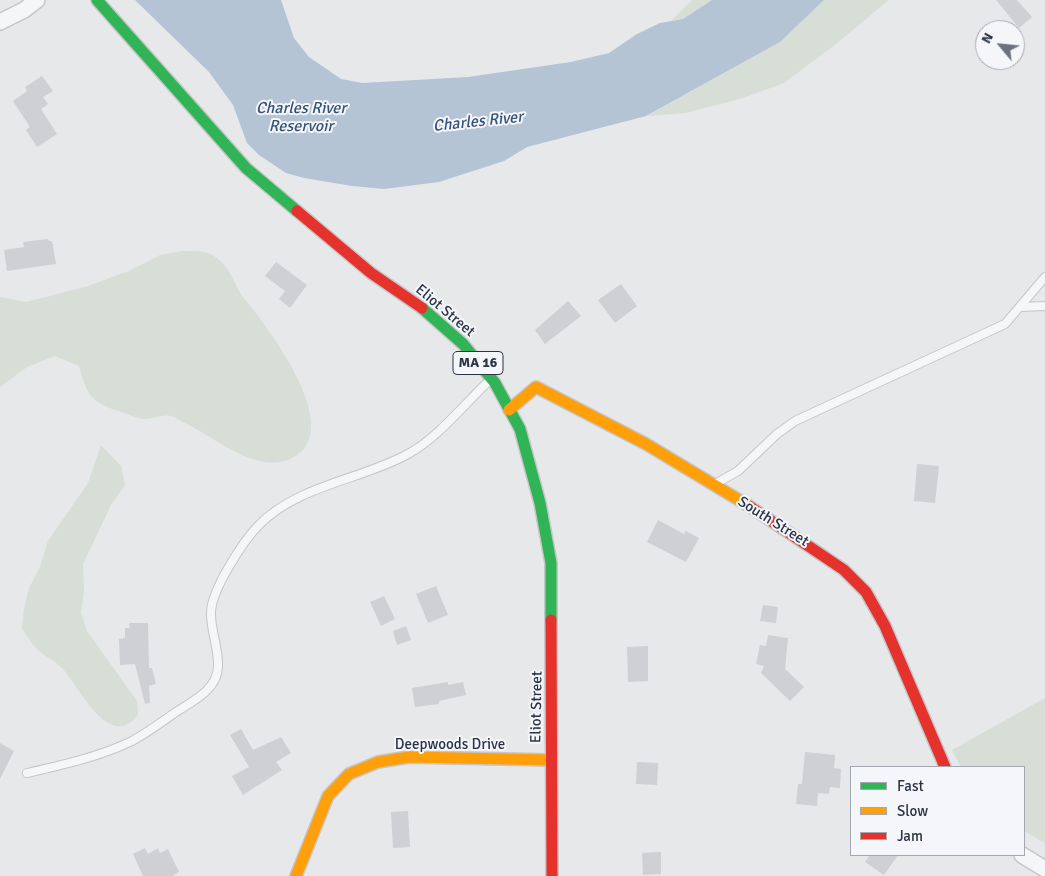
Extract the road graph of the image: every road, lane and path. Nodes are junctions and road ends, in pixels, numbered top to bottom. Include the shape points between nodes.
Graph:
1 (37, 0) edge
2 (97, 0) edge
3 (0, 22) edge
4 (1045, 277) edge
5 (1045, 306) edge
6 (1020, 307) junction
7 (491, 379) junction
8 (510, 410) junction
9 (712, 486) junction
10 (551, 760) junction
11 (945, 766) edge
12 (27, 773) dead end
13 (1024, 856) edge
14 (1045, 868) edge
15 (296, 876) edge
16 (552, 876) edge

1 - 3 street
2 - 7 main road, Eliot Street / MA 16 via 246,168 371,273 430,314 463,344
4 - 6 lane
5 - 6 lane
6 - 9 lane via 1005,324 795,421 738,471
7 - 8 main road, Eliot Street / MA 16
7 - 12 lane via 409,454 305,495 259,525 240,551 216,595 211,613 218,667 213,682 202,696 132,741 77,762
8 - 9 main road, South Street via 536,387 646,444
8 - 10 main road, Eliot Street / MA 16 via 520,429 540,503 551,563
9 - 11 main road, South Street via 764,514 816,549 866,592 885,626
10 - 15 main road, Deepwoods Drive via 409,757 378,762 356,771 328,796
10 - 16 main road, Eliot Street / MA 16
13 - 14 street

